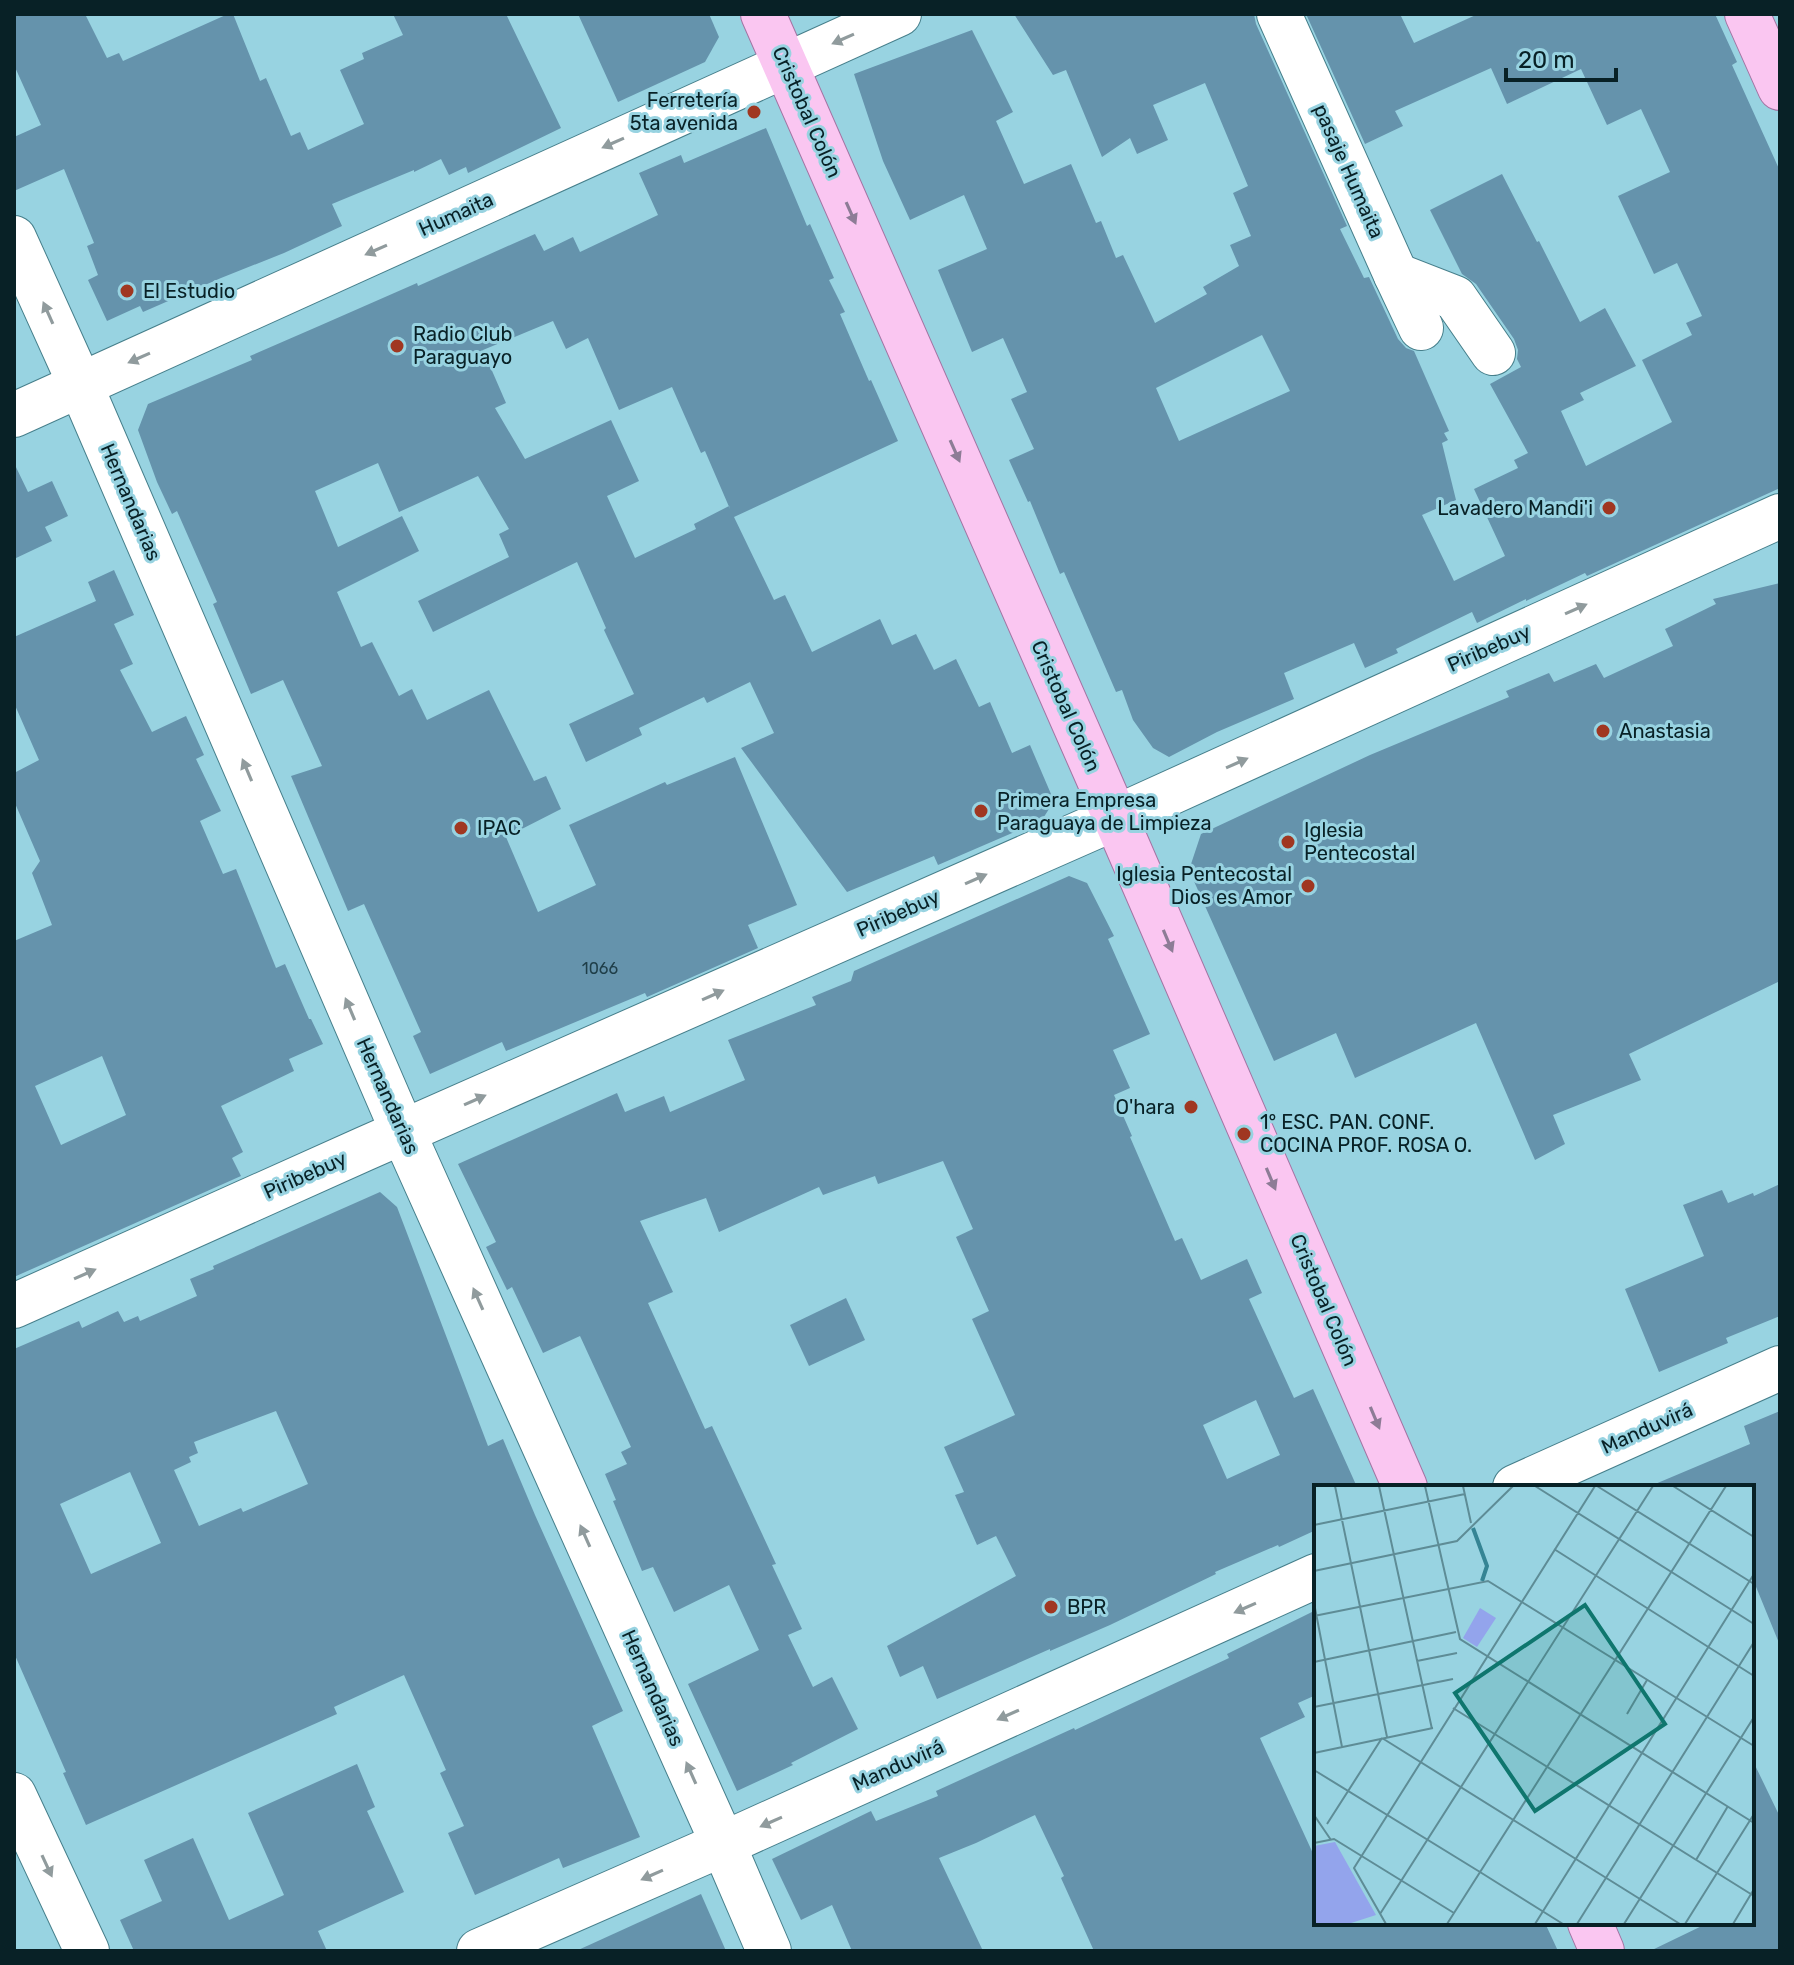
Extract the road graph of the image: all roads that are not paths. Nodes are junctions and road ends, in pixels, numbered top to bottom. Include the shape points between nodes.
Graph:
1 (763, 14) edge
2 (899, 14) edge
3 (1279, 14) edge
4 (1747, 14) edge
5 (786, 65) junction
6 (1780, 88) edge
7 (14, 238) edge
8 (1396, 275) junction
9 (1421, 328) dead end
10 (1493, 353) dead end
11 (80, 384) junction
12 (14, 415) edge
13 (1780, 516) edge
14 (1115, 818) junction
15 (403, 1132) junction
16 (14, 1306) edge
17 (1780, 1368) edge
18 (1404, 1485) edge
19 (1519, 1485) edge
20 (1314, 1577) edge
21 (14, 1795) edge
22 (723, 1844) junction
23 (1591, 1925) edge
24 (87, 1951) edge
25 (479, 1951) edge
26 (769, 1951) edge
27 (1602, 1951) edge

1 - 5 main road, Cristobal Colón
2 -> 5 street, Humaita
3 - 8 street, pasaje Humaita
4 - 6 main road
5 -> 11 street, Humaita
5 -> 14 main road, Cristobal Colón
11 -> 7 street, Hernandarias
8 - 9 street, pasaje Humaita
8 - 10 street via 1455,298
11 - 12 street, Humaita
15 -> 11 street, Hernandarias
14 -> 13 street, Piribebuy
15 -> 14 street, Piribebuy
14 -> 18 main road, Cristobal Colón
16 -> 15 street, Piribebuy
22 -> 15 street, Hernandarias
17 - 19 street, Manduvirá
20 -> 22 street, Manduvirá
21 -> 24 street
22 -> 25 street, Manduvirá
22 - 26 street, Hernandarias
23 - 27 main road

